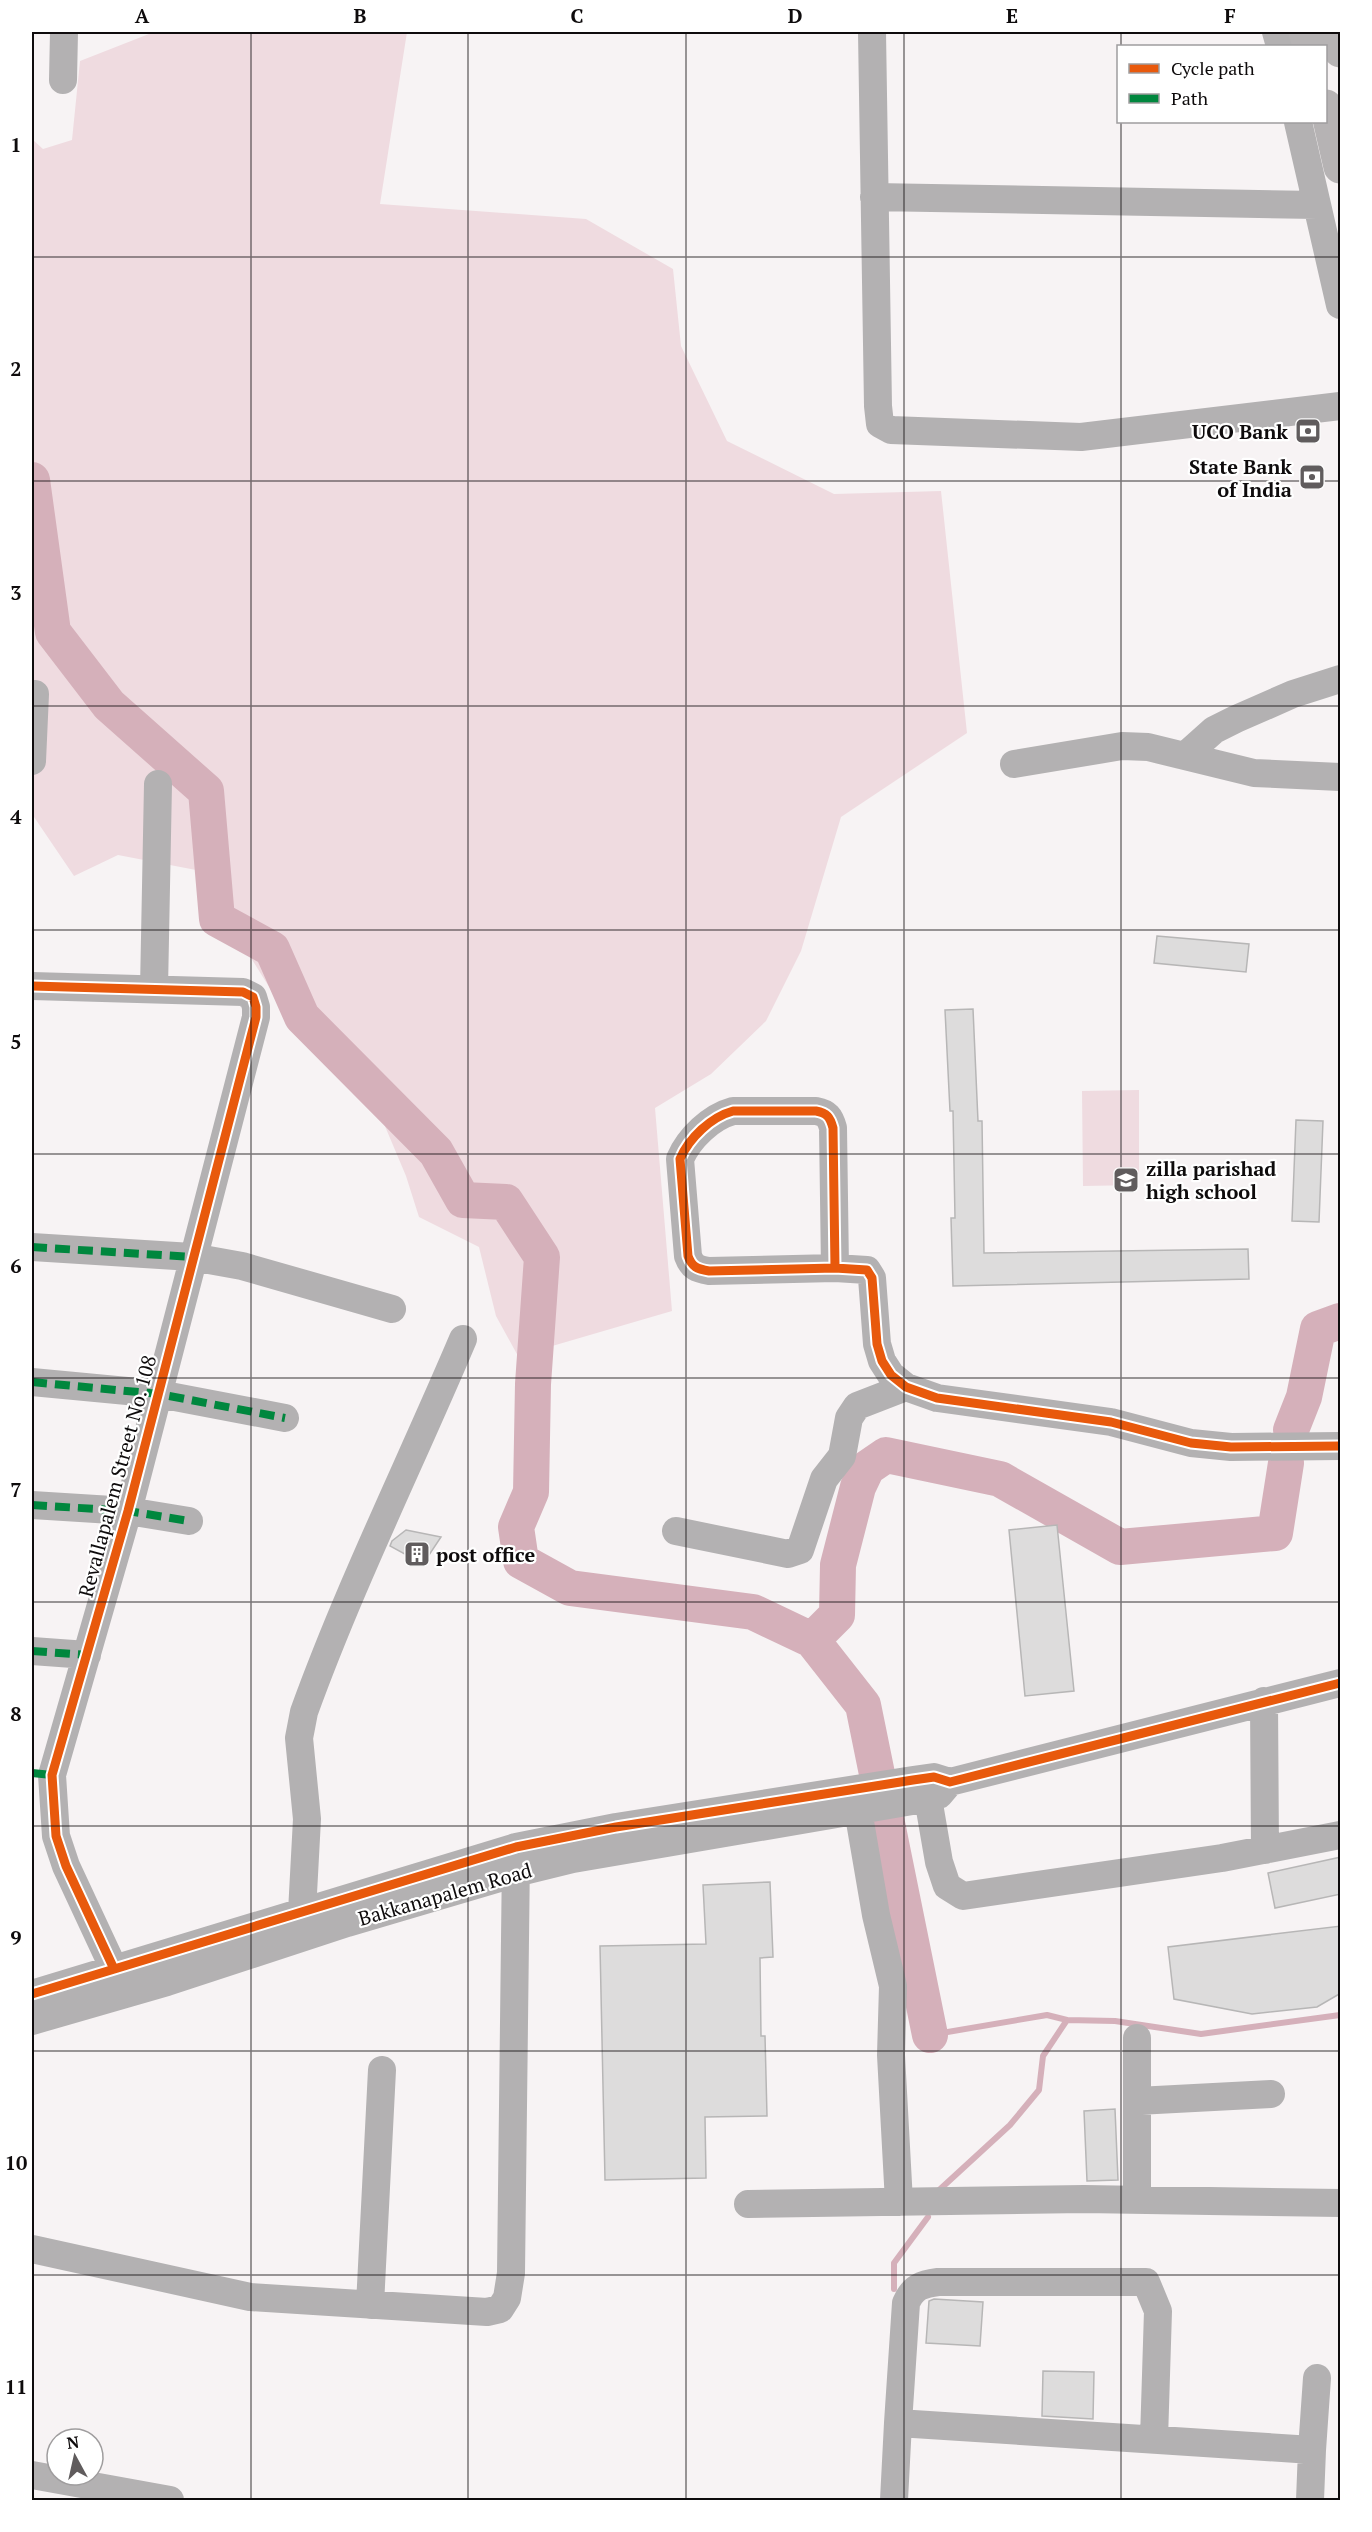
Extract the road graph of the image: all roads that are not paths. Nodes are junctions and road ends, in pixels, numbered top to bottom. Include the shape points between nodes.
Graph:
1 (64, 32) edge
2 (872, 32) edge
3 (1335, 32) edge
4 (1341, 51) edge
5 (63, 80) dead end
6 (1327, 110) edge
7 (1298, 123) edge
8 (1341, 167) edge
9 (874, 197) junction
10 (1317, 204) junction
11 (1341, 305) edge
12 (1341, 406) edge
13 (1341, 679) edge
14 (35, 694) dead end
15 (1186, 755) junction
16 (32, 761) edge
17 (1014, 764) dead end
18 (1341, 777) edge
19 (158, 784) dead end
20 (32, 986) edge
21 (154, 989) junction
22 (32, 1247) edge
23 (192, 1257) junction
24 (835, 1268) junction
25 (392, 1309) dead end
26 (463, 1339) dead end
27 (32, 1382) edge
28 (906, 1387) junction
29 (159, 1394) junction
30 (285, 1418) dead end
31 (1341, 1446) edge
32 (32, 1505) edge
33 (128, 1511) junction
34 (189, 1521) dead end
35 (676, 1531) dead end
36 (90, 1647) junction
37 (32, 1651) edge
38 (1341, 1683) edge
39 (1264, 1701) junction
40 (42, 1774) edge
41 (927, 1790) junction
42 (865, 1802) junction
43 (1341, 1836) edge
44 (1265, 1850) junction
45 (516, 1860) junction
46 (302, 1912) junction
47 (114, 1969) junction
48 (32, 1994) edge
49 (32, 2021) edge
50 (1137, 2038) dead end
51 (382, 2070) dead end
52 (1271, 2094) dead end
53 (1137, 2101) junction
54 (1137, 2200) junction
55 (899, 2202) junction
56 (1341, 2203) edge
57 (748, 2204) dead end
58 (32, 2249) edge
59 (370, 2304) junction
60 (1317, 2378) dead end
61 (898, 2423) junction
62 (1154, 2439) junction
63 (1312, 2450) junction
64 (32, 2475) edge
65 (170, 2500) edge
66 (894, 2500) edge
67 (1310, 2500) edge

1 - 5 street
2 - 9 street
3 - 4 main road
6 - 8 main road
7 - 10 street
9 - 10 street
9 - 12 street via 878,406 880,424 891,430 1080,437
10 - 11 street
13 - 15 street via 1293,694 1236,719 1215,730
14 - 16 street
15 - 17 street via 1122,746
15 - 18 street via 1254,773
19 - 21 street
20 - 21 street
21 - 23 street, Revallapalem Street No. 108 via 243,992 254,997 256,1007
22 - 23 street
23 - 25 street via 242,1266
23 - 29 street, Revallapalem Street No. 108
24 - 24 street via 709,1271 691,1264 680,1159 711,1121 733,1111 826,1113 833,1128
24 - 28 street via 867,1270 872,1278 882,1361
26 - 46 street via 382,1519 304,1712 299,1738 306,1802
27 - 29 street
28 - 31 street via 937,1398 1111,1422 1191,1443 1231,1447
28 - 35 street via 857,1406 849,1418 842,1456 824,1479 800,1550 789,1554
29 - 30 street
29 - 33 street, Revallapalem Street No. 108
32 - 33 street
33 - 34 street
33 - 36 street, Revallapalem Street No. 108
36 - 37 street
36 - 40 street, Revallapalem Street No. 108
38 - 39 street
39 - 41 street
39 - 44 street
40 - 47 street, Revallapalem Street No. 108 via 66,1866
41 - 42 street
41 - 44 street via 947,1886 963,1896
42 - 45 street via 616,1827
42 - 55 street via 876,1915 893,1986 891,2055
43 - 44 street
45 - 46 street
45 - 49 street, Bakkanapalem Road via 347,1923
45 - 59 street via 511,2272 507,2298 500,2309 487,2312
46 - 47 street
47 - 48 street
50 - 53 street
51 - 59 street
52 - 53 street
53 - 54 street
54 - 55 street
54 - 56 street
55 - 57 street
58 - 59 street via 250,2297
60 - 63 street
61 - 62 street
61 - 62 street via 906,2303 910,2292 921,2284 1146,2282 1158,2311
61 - 66 street
62 - 63 street
63 - 67 street
64 - 65 street

